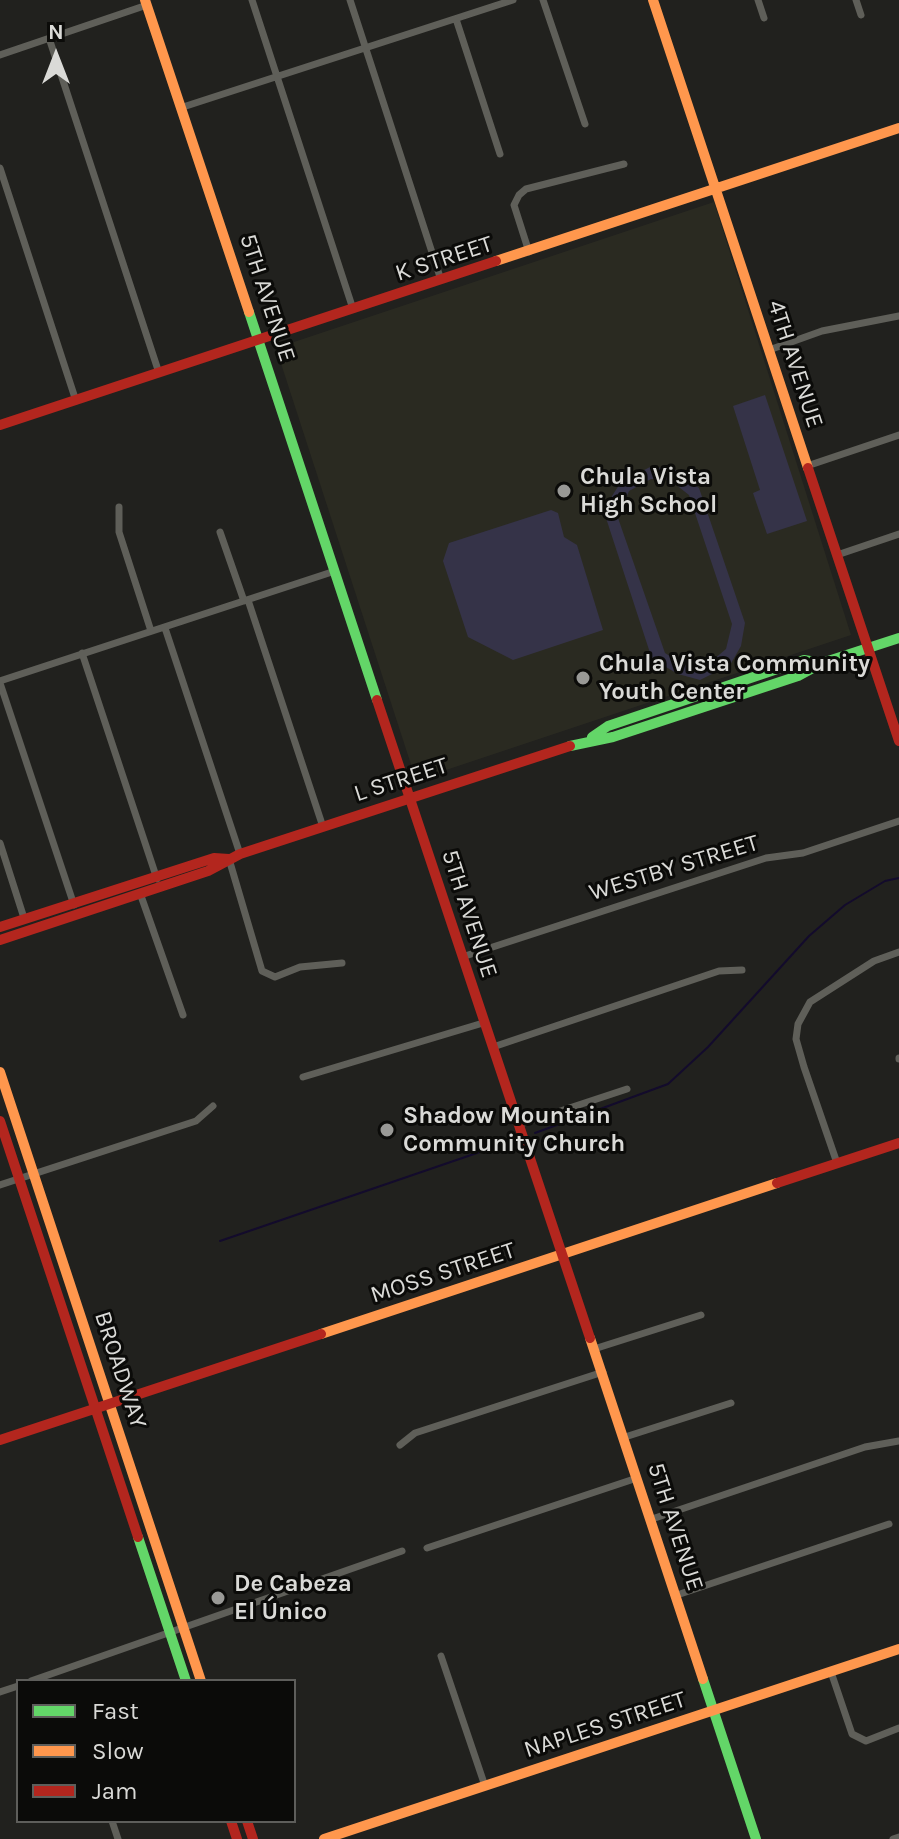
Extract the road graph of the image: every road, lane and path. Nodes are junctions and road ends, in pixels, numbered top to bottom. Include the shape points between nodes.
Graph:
1 (252, 0) edge
2 (350, 0) edge
3 (513, 0) edge
4 (543, 0) edge
5 (653, 0) edge
6 (758, 0) edge
7 (856, 0) edge
8 (146, 3) edge
9 (861, 15) dead end
10 (764, 18) dead end
11 (456, 19) junction
12 (49, 38) junction
13 (366, 48) junction
14 (0, 55) edge
15 (277, 76) junction
16 (183, 107) junction
17 (585, 124) dead end
18 (899, 128) edge
19 (500, 154) dead end
20 (624, 164) dead end
21 (0, 168) edge
22 (715, 189) junction
23 (529, 252) junction
24 (441, 280) junction
25 (353, 309) junction
26 (899, 316) edge
27 (259, 340) junction
28 (769, 350) junction
29 (159, 373) junction
30 (76, 401) junction
31 (0, 425) edge
32 (899, 435) edge
33 (807, 466) junction
34 (119, 507) dead end
35 (220, 532) dead end
36 (899, 534) edge
37 (837, 555) junction
38 (335, 571) junction
39 (246, 600) junction
40 (165, 628) junction
41 (151, 631) junction
42 (899, 638) edge
43 (868, 648) junction
44 (82, 653) junction
45 (0, 682) edge
46 (899, 741) edge
47 (411, 798) junction
48 (899, 821) edge
49 (323, 827) junction
50 (0, 843) edge
51 (240, 854) junction
52 (229, 859) junction
53 (158, 882) junction
54 (138, 888) junction
55 (76, 908) junction
56 (24, 918) junction
57 (0, 927) edge
58 (0, 940) edge
59 (899, 952) edge
60 (462, 957) junction
61 (342, 963) dead end
62 (742, 970) dead end
63 (183, 1015) dead end
64 (483, 1023) junction
65 (493, 1047) junction
66 (0, 1072) edge
67 (303, 1077) dead end
68 (627, 1089) dead end
69 (213, 1106) dead end
70 (0, 1121) edge
71 (521, 1124) junction
72 (899, 1143) edge
73 (837, 1163) junction
74 (34, 1173) junction
75 (19, 1178) junction
76 (0, 1185) edge
77 (562, 1255) junction
78 (701, 1315) dead end
79 (594, 1349) junction
80 (603, 1372) junction
81 (731, 1403) dead end
82 (110, 1404) junction
83 (96, 1409) junction
84 (625, 1437) junction
85 (0, 1440) edge
86 (899, 1441) edge
87 (400, 1445) dead end
88 (637, 1478) junction
89 (652, 1519) junction
90 (889, 1524) dead end
91 (427, 1548) dead end
92 (402, 1551) dead end
93 (677, 1595) junction
94 (184, 1629) junction
95 (171, 1634) junction
96 (899, 1649) edge
97 (441, 1656) dead end
98 (62, 1671) junction
99 (831, 1672) junction
100 (37, 1679) edge
101 (64, 1679) edge
102 (185, 1679) edge
103 (200, 1679) edge
104 (715, 1710) junction
105 (899, 1728) edge
106 (485, 1786) junction
107 (324, 1839) edge
108 (756, 1839) edge

1 - 15 street
2 - 13 street
3 - 11 street
4 - 17 street
5 - 22 street, 4TH AVENUE
6 - 10 street
7 - 9 street
8 - 12 street
8 - 16 street, 5TH AVENUE
11 - 13 street
11 - 19 street
12 - 14 street
12 - 29 street
13 - 15 street
13 - 24 street
15 - 16 street
15 - 25 street
16 - 27 street, 5TH AVENUE
18 - 22 street, K STREET
20 - 23 street via 519,195 514,205
21 - 30 street
22 - 23 street, K STREET
22 - 28 street, 4TH AVENUE
23 - 24 street, K STREET
24 - 25 street, K STREET
25 - 27 street, K STREET
26 - 28 street via 822,331
27 - 29 street, K STREET
27 - 38 street, 5TH AVENUE
28 - 33 street, 4TH AVENUE
29 - 30 street, K STREET
30 - 31 street, K STREET
32 - 33 street
33 - 37 street, 4TH AVENUE
34 - 41 street via 119,532
35 - 39 street
36 - 37 street
37 - 43 street, 4TH AVENUE
38 - 39 street
38 - 47 street, 5TH AVENUE
39 - 40 street
39 - 49 street
40 - 41 street
40 - 51 street
41 - 44 street
42 - 43 street, L STREET
43 - 46 street, 4TH AVENUE
43 - 47 street, L STREET via 751,692
44 - 45 street
44 - 53 street
45 - 55 street
47 - 49 street, L STREET
47 - 60 street, 5TH AVENUE
48 - 60 street, WESTBY STREET via 803,853 766,858
49 - 51 street, L STREET
50 - 56 street
51 - 52 street, L STREET
52 - 53 street, L STREET via 214,858
52 - 61 street via 262,971 275,977 300,967
53 - 54 street, L STREET
54 - 55 street, L STREET
54 - 63 street
55 - 56 street, L STREET
55 - 58 street, L STREET
56 - 57 street, L STREET
59 - 73 street via 874,961 810,1002 798,1024 796,1039
60 - 64 street, 5TH AVENUE
62 - 65 street via 715,972
64 - 65 street, 5TH AVENUE
64 - 67 street
65 - 71 street, 5TH AVENUE
66 - 74 street, BROADWAY
68 - 71 street
69 - 74 street via 196,1121
70 - 75 street, BROADWAY
71 - 77 street, 5TH AVENUE
72 - 73 street, MOSS STREET
73 - 77 street, MOSS STREET
74 - 75 street
74 - 82 street, BROADWAY
75 - 76 street
75 - 83 street, BROADWAY
77 - 79 street, 5TH AVENUE
77 - 82 street, MOSS STREET
78 - 79 street
79 - 80 street, 5TH AVENUE
80 - 84 street, 5TH AVENUE
80 - 87 street via 415,1433
81 - 84 street
82 - 83 street, MOSS STREET
82 - 94 street, BROADWAY
83 - 85 street, MOSS STREET
83 - 95 street, BROADWAY
84 - 88 street, 5TH AVENUE
86 - 89 street via 865,1447
88 - 89 street, 5TH AVENUE
88 - 91 street
89 - 93 street, 5TH AVENUE
90 - 93 street
92 - 94 street
93 - 104 street, 5TH AVENUE
94 - 95 street
94 - 103 street, BROADWAY
95 - 98 street
95 - 102 street, BROADWAY
96 - 99 street, NAPLES STREET
97 - 106 street
98 - 100 street
98 - 101 street
99 - 104 street, NAPLES STREET
99 - 105 street via 852,1734 866,1741
104 - 106 street, NAPLES STREET
104 - 108 street, 5TH AVENUE
106 - 107 street, NAPLES STREET

